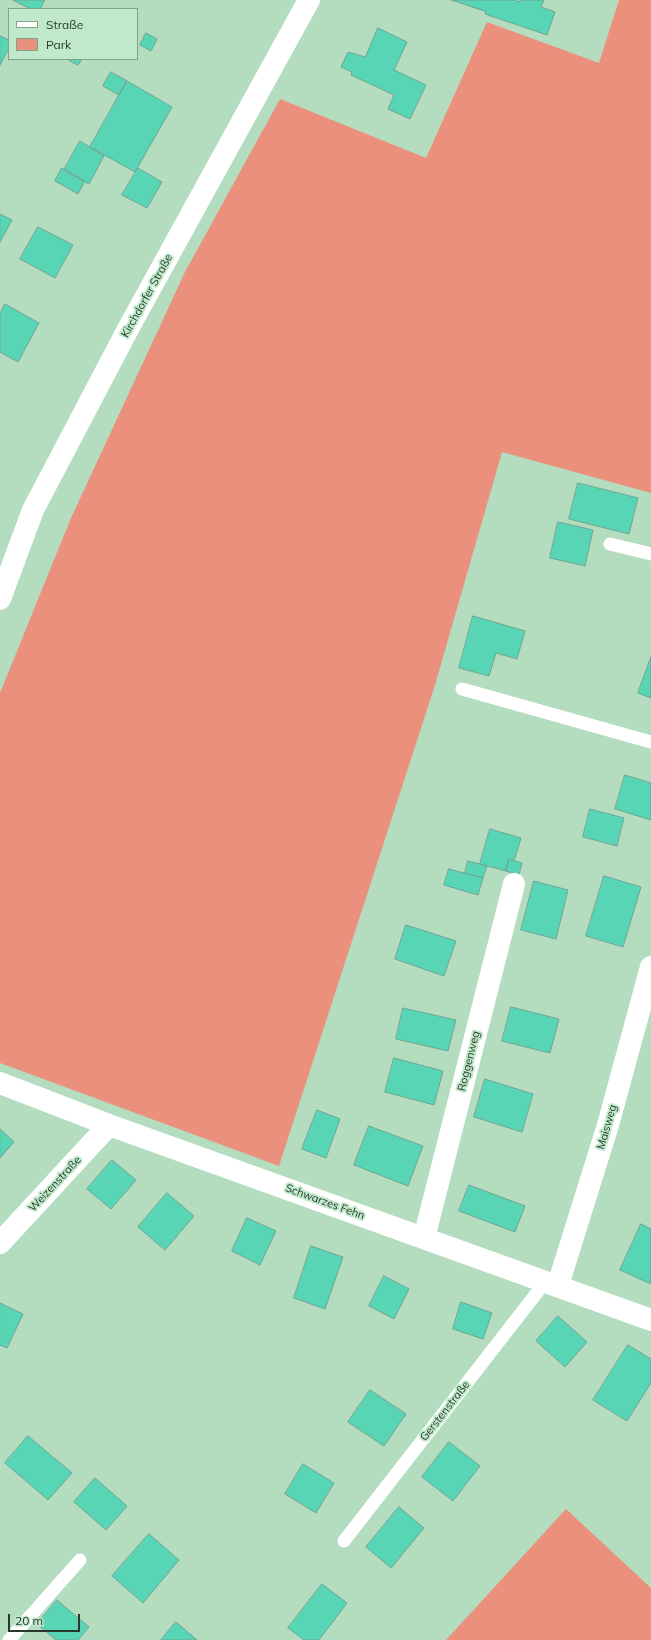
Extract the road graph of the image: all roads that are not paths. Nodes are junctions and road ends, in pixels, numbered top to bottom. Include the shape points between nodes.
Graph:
1 (310, 0) edge
2 (610, 544) dead end
3 (651, 554) edge
4 (0, 599) edge
5 (462, 688) dead end
6 (651, 742) edge
7 (514, 884) dead end
8 (651, 968) edge
9 (0, 1083) edge
10 (110, 1125) junction
11 (424, 1238) junction
12 (0, 1243) edge
13 (552, 1283) junction
14 (651, 1320) edge
15 (344, 1541) dead end
16 (80, 1560) dead end
17 (9, 1640) edge

1 - 4 street, Kirchdorfer Straße via 128,329 33,510
2 - 3 lane
5 - 6 lane
7 - 11 street, Roggenweg
8 - 13 street, Maisweg via 608,1125
9 - 10 street, Schwarzes Fehn
10 - 11 street, Schwarzes Fehn
10 - 12 street, Weizenstraße
11 - 13 street, Schwarzes Fehn
13 - 14 street, Schwarzes Fehn
13 - 15 lane, Gerstenstraße
16 - 17 lane

